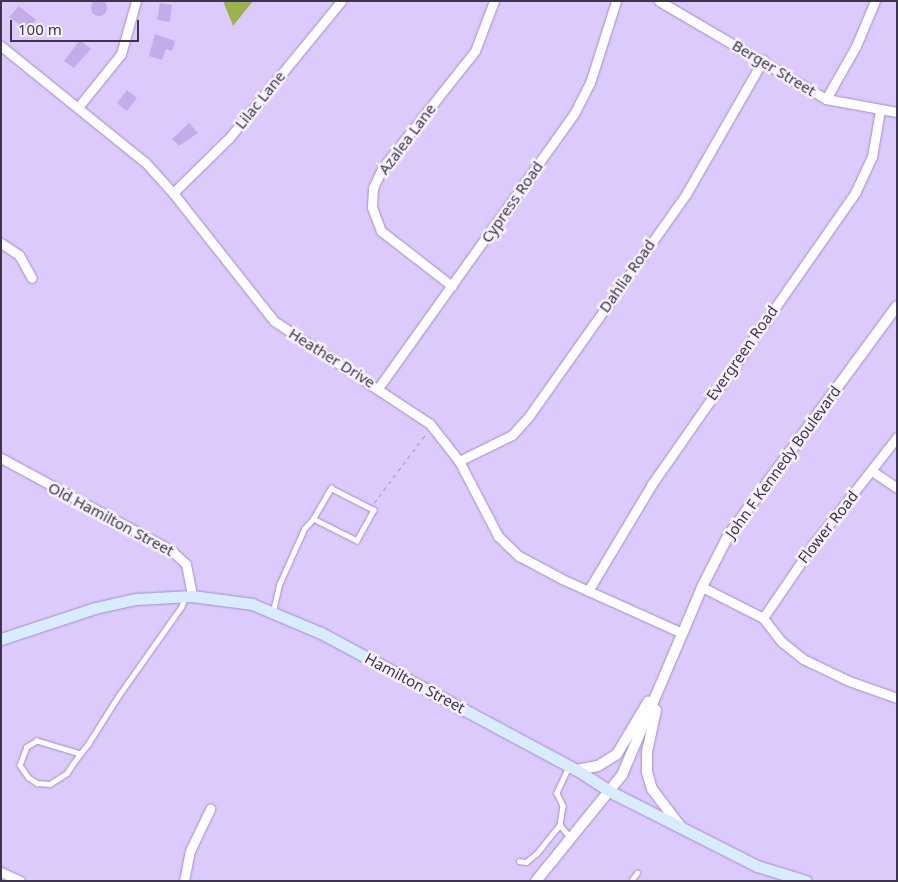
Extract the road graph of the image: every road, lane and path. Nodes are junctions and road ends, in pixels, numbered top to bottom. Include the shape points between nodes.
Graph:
1 (136, 1) edge
2 (341, 1) edge
3 (494, 1) edge
4 (616, 1) edge
5 (658, 1) edge
6 (875, 1) edge
7 (1, 46) edge
8 (763, 60) junction
9 (826, 99) junction
10 (79, 106) junction
11 (880, 110) junction
12 (897, 112) edge
13 (174, 193) junction
14 (1, 243) edge
15 (32, 278) dead end
16 (452, 286) junction
17 (897, 306) edge
18 (379, 387) junction
19 (426, 434) dead end
20 (897, 437) edge
21 (3, 459) edge
22 (458, 461) junction
23 (872, 471) junction
24 (897, 488) edge
25 (370, 507) junction
26 (314, 519) junction
27 (702, 587) junction
28 (588, 591) junction
29 (189, 596) junction
30 (273, 611) junction
31 (762, 618) junction
32 (682, 633) junction
33 (1, 639) edge
34 (664, 675) junction
35 (897, 698) edge
36 (80, 754) junction
37 (574, 768) junction
38 (611, 792) junction
39 (210, 809) dead end
40 (560, 825) junction
41 (681, 827) junction
42 (571, 838) junction
43 (519, 861) dead end
44 (1, 872) edge
45 (637, 873) dead end
46 (20, 881) edge
47 (184, 881) edge
48 (536, 881) edge
49 (631, 881) edge
50 (806, 881) edge

1 - 10 street via 120,54
2 - 13 street, Lilac Lane via 229,138
3 - 16 street, Azalea Lane via 474,51 383,167 373,188 372,207 381,230
4 - 16 street, Cypress Road via 582,101
5 - 8 street, Berger Street
6 - 9 street via 856,46
7 - 10 street, Heather Drive
8 - 9 street, Berger Street
8 - 22 street, Dahlia Road via 686,194 529,416 512,435
9 - 11 street, Berger Street
10 - 13 street, Heather Drive via 145,162
11 - 12 street, Berger Street
11 - 28 street, Evergreen Road via 872,157 855,193 652,484
13 - 18 street, Heather Drive via 274,320
14 - 15 street via 19,255
16 - 18 street, Cypress Road
17 - 27 street, John F Kennedy Boulevard via 750,504 728,536
18 - 22 street, Heather Drive via 430,424
19 - 25 path
20 - 23 street, Flower Road
21 - 29 street, Old Hamilton Street via 172,551 186,564 192,579
22 - 28 street, Heather Drive via 477,500 507,545 519,556
23 - 24 street
23 - 31 street, Flower Road via 815,542
25 - 26 lane via 331,488
25 - 26 lane via 374,510 357,541
26 - 30 lane via 304,529 295,548 279,585
27 - 31 street
27 - 32 street, John F Kennedy Boulevard
28 - 32 street, Heather Drive
29 - 30 main road, Hamilton Street via 252,604
29 - 33 main road, Hamilton Street via 116,602
29 - 36 lane
30 - 37 main road, Hamilton Street
31 - 35 street via 782,642 803,659 849,681
32 - 34 street, John F Kennedy Boulevard
34 - 37 street via 617,754 603,764
34 - 38 street, John F Kennedy Boulevard via 632,757
34 - 41 street via 646,752 646,772 654,792
36 - 36 lane via 67,773 50,784 31,780 20,765 27,747 37,740
37 - 38 main road, Hamilton Street
37 - 40 lane via 557,794 563,806
38 - 41 main road, Hamilton Street
38 - 42 street, John F Kennedy Boulevard
39 - 47 street via 190,851
40 - 42 lane
40 - 43 lane via 537,853 526,862
41 - 50 main road, Hamilton Street via 757,866
42 - 48 street, John F Kennedy Boulevard
44 - 46 street
45 - 49 lane

